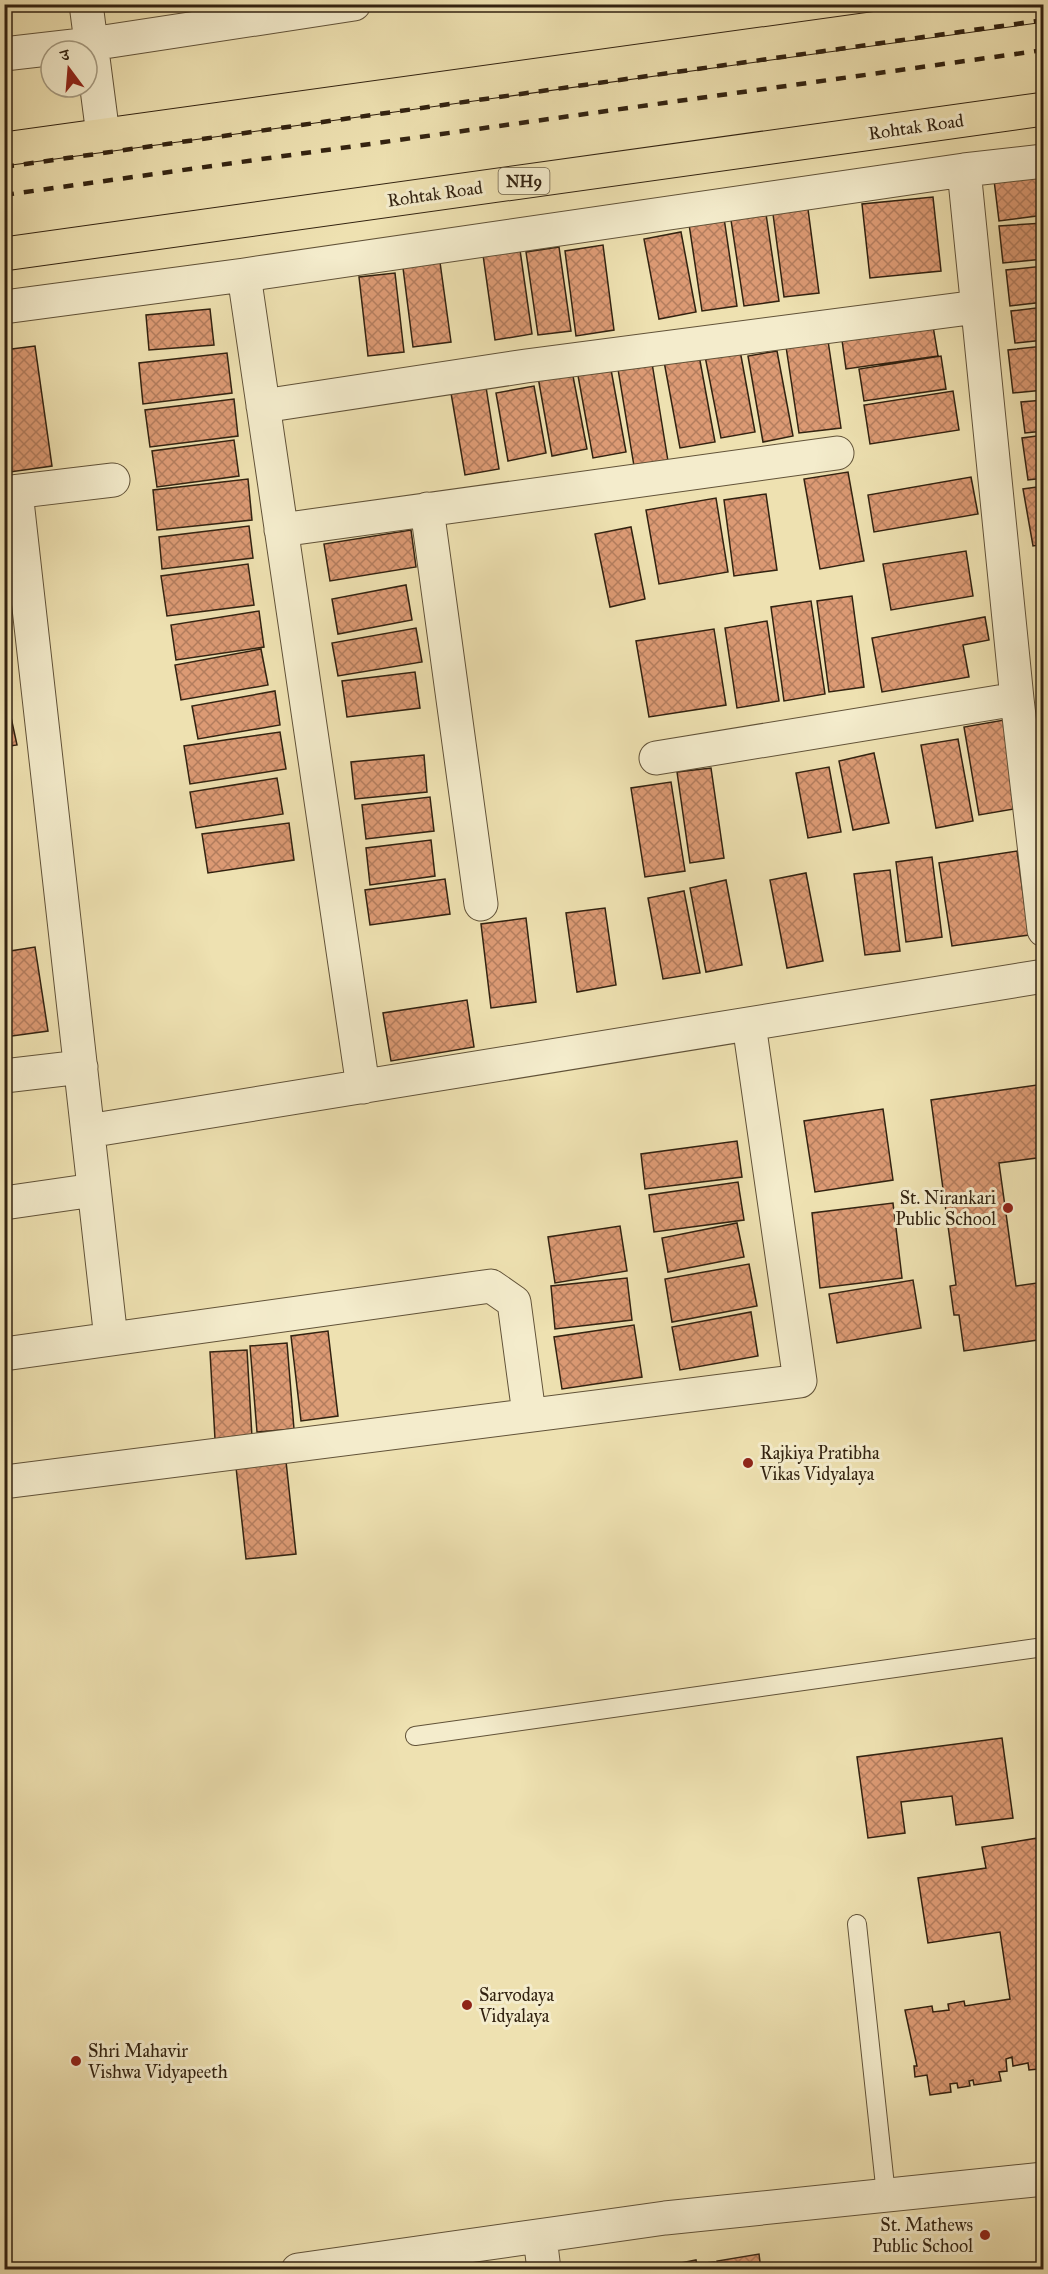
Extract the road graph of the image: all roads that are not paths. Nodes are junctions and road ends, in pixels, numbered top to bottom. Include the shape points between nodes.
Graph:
1 (86, 4) edge
2 (354, 4) edge
3 (1044, 5) edge
4 (90, 39) edge
5 (99, 43) edge
6 (39, 50) edge
7 (4, 54) edge
8 (99, 99) edge
9 (1044, 109) edge
10 (104, 135) junction
11 (4, 148) edge
12 (1044, 161) edge
13 (964, 170) junction
14 (4, 254) edge
15 (244, 275) junction
16 (4, 307) edge
17 (977, 307) junction
18 (263, 406) junction
19 (837, 453) dead end
20 (114, 480) dead end
21 (10, 493) edge
22 (427, 509) junction
23 (281, 530) junction
24 (18, 636) edge
25 (1017, 699) junction
26 (656, 758) dead end
27 (481, 904) dead end
28 (1044, 930) edge
29 (1044, 976) edge
30 (749, 1024) junction
31 (81, 1067) junction
32 (4, 1076) edge
33 (363, 1087) junction
34 (88, 1131) junction
35 (94, 1190) junction
36 (4, 1203) edge
37 (111, 1339) junction
38 (4, 1354) edge
39 (528, 1414) junction
40 (4, 1482) edge
41 (1044, 1647) edge
42 (415, 1736) dead end
43 (857, 1924) dead end
44 (1044, 2179) edge
45 (886, 2195) junction
46 (540, 2237) junction
47 (298, 2270) edge
48 (544, 2270) edge

1 - 4 street
2 - 5 street
3 - 10 main road
6 - 7 street
8 - 10 street
9 - 14 main road, Rohtak Road / NH9
10 - 11 main road
12 - 13 street
13 - 15 street
13 - 17 street
15 - 16 street
15 - 18 street
17 - 18 street via 537,364
17 - 25 street
18 - 23 street
19 - 22 street
20 - 21 street
21 - 24 street
22 - 23 street
22 - 27 street
23 - 33 street
24 - 31 street
25 - 26 street
25 - 28 street
29 - 30 street
30 - 33 street
30 - 39 street via 800,1381
31 - 32 street
31 - 34 street
33 - 34 street
34 - 35 street
35 - 36 street
35 - 37 street
37 - 38 street
37 - 39 street via 491,1286 514,1302
39 - 40 street
41 - 42 lane
43 - 45 lane
44 - 45 street
45 - 46 street via 664,2218
46 - 47 street
46 - 48 street

